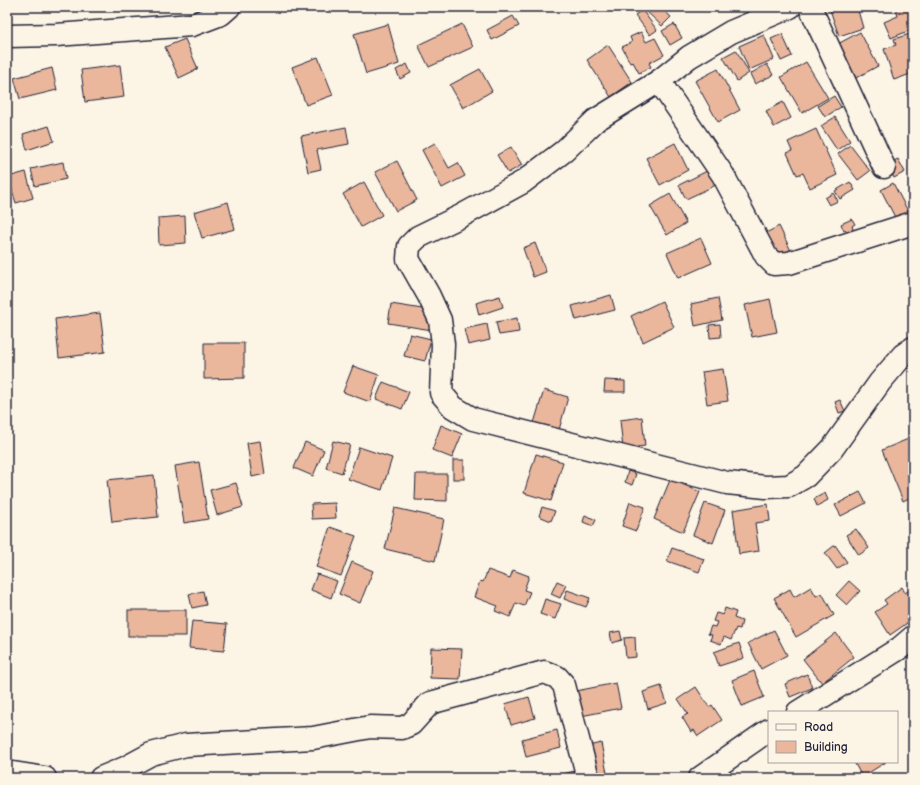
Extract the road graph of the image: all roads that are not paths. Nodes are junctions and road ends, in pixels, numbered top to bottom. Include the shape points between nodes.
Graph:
1 (229, 7) edge
2 (790, 7) edge
3 (810, 7) edge
4 (7, 36) edge
5 (659, 81) junction
6 (884, 167) dead end
7 (913, 223) edge
8 (913, 348) edge
9 (913, 637) edge
10 (800, 711) edge
11 (768, 731) edge
12 (7, 772) edge
13 (45, 778) edge
14 (101, 778) edge
15 (588, 778) edge
16 (700, 778) edge

1 - 4 street via 221,14 192,25
2 - 5 street via 731,32 689,57
3 - 6 street
5 - 7 street via 723,175 766,256 774,264 789,263
5 - 8 street via 596,120 564,151 523,182 418,237 409,246 408,259 440,320 443,344 442,393 453,408 473,419 727,483 766,487 789,486 806,476 832,449 880,382 903,355
9 - 10 street via 900,648
11 - 16 street
12 - 13 street
14 - 15 street via 151,754 186,745 313,738 370,727 402,728 411,724 430,703 544,672 557,677 564,684

